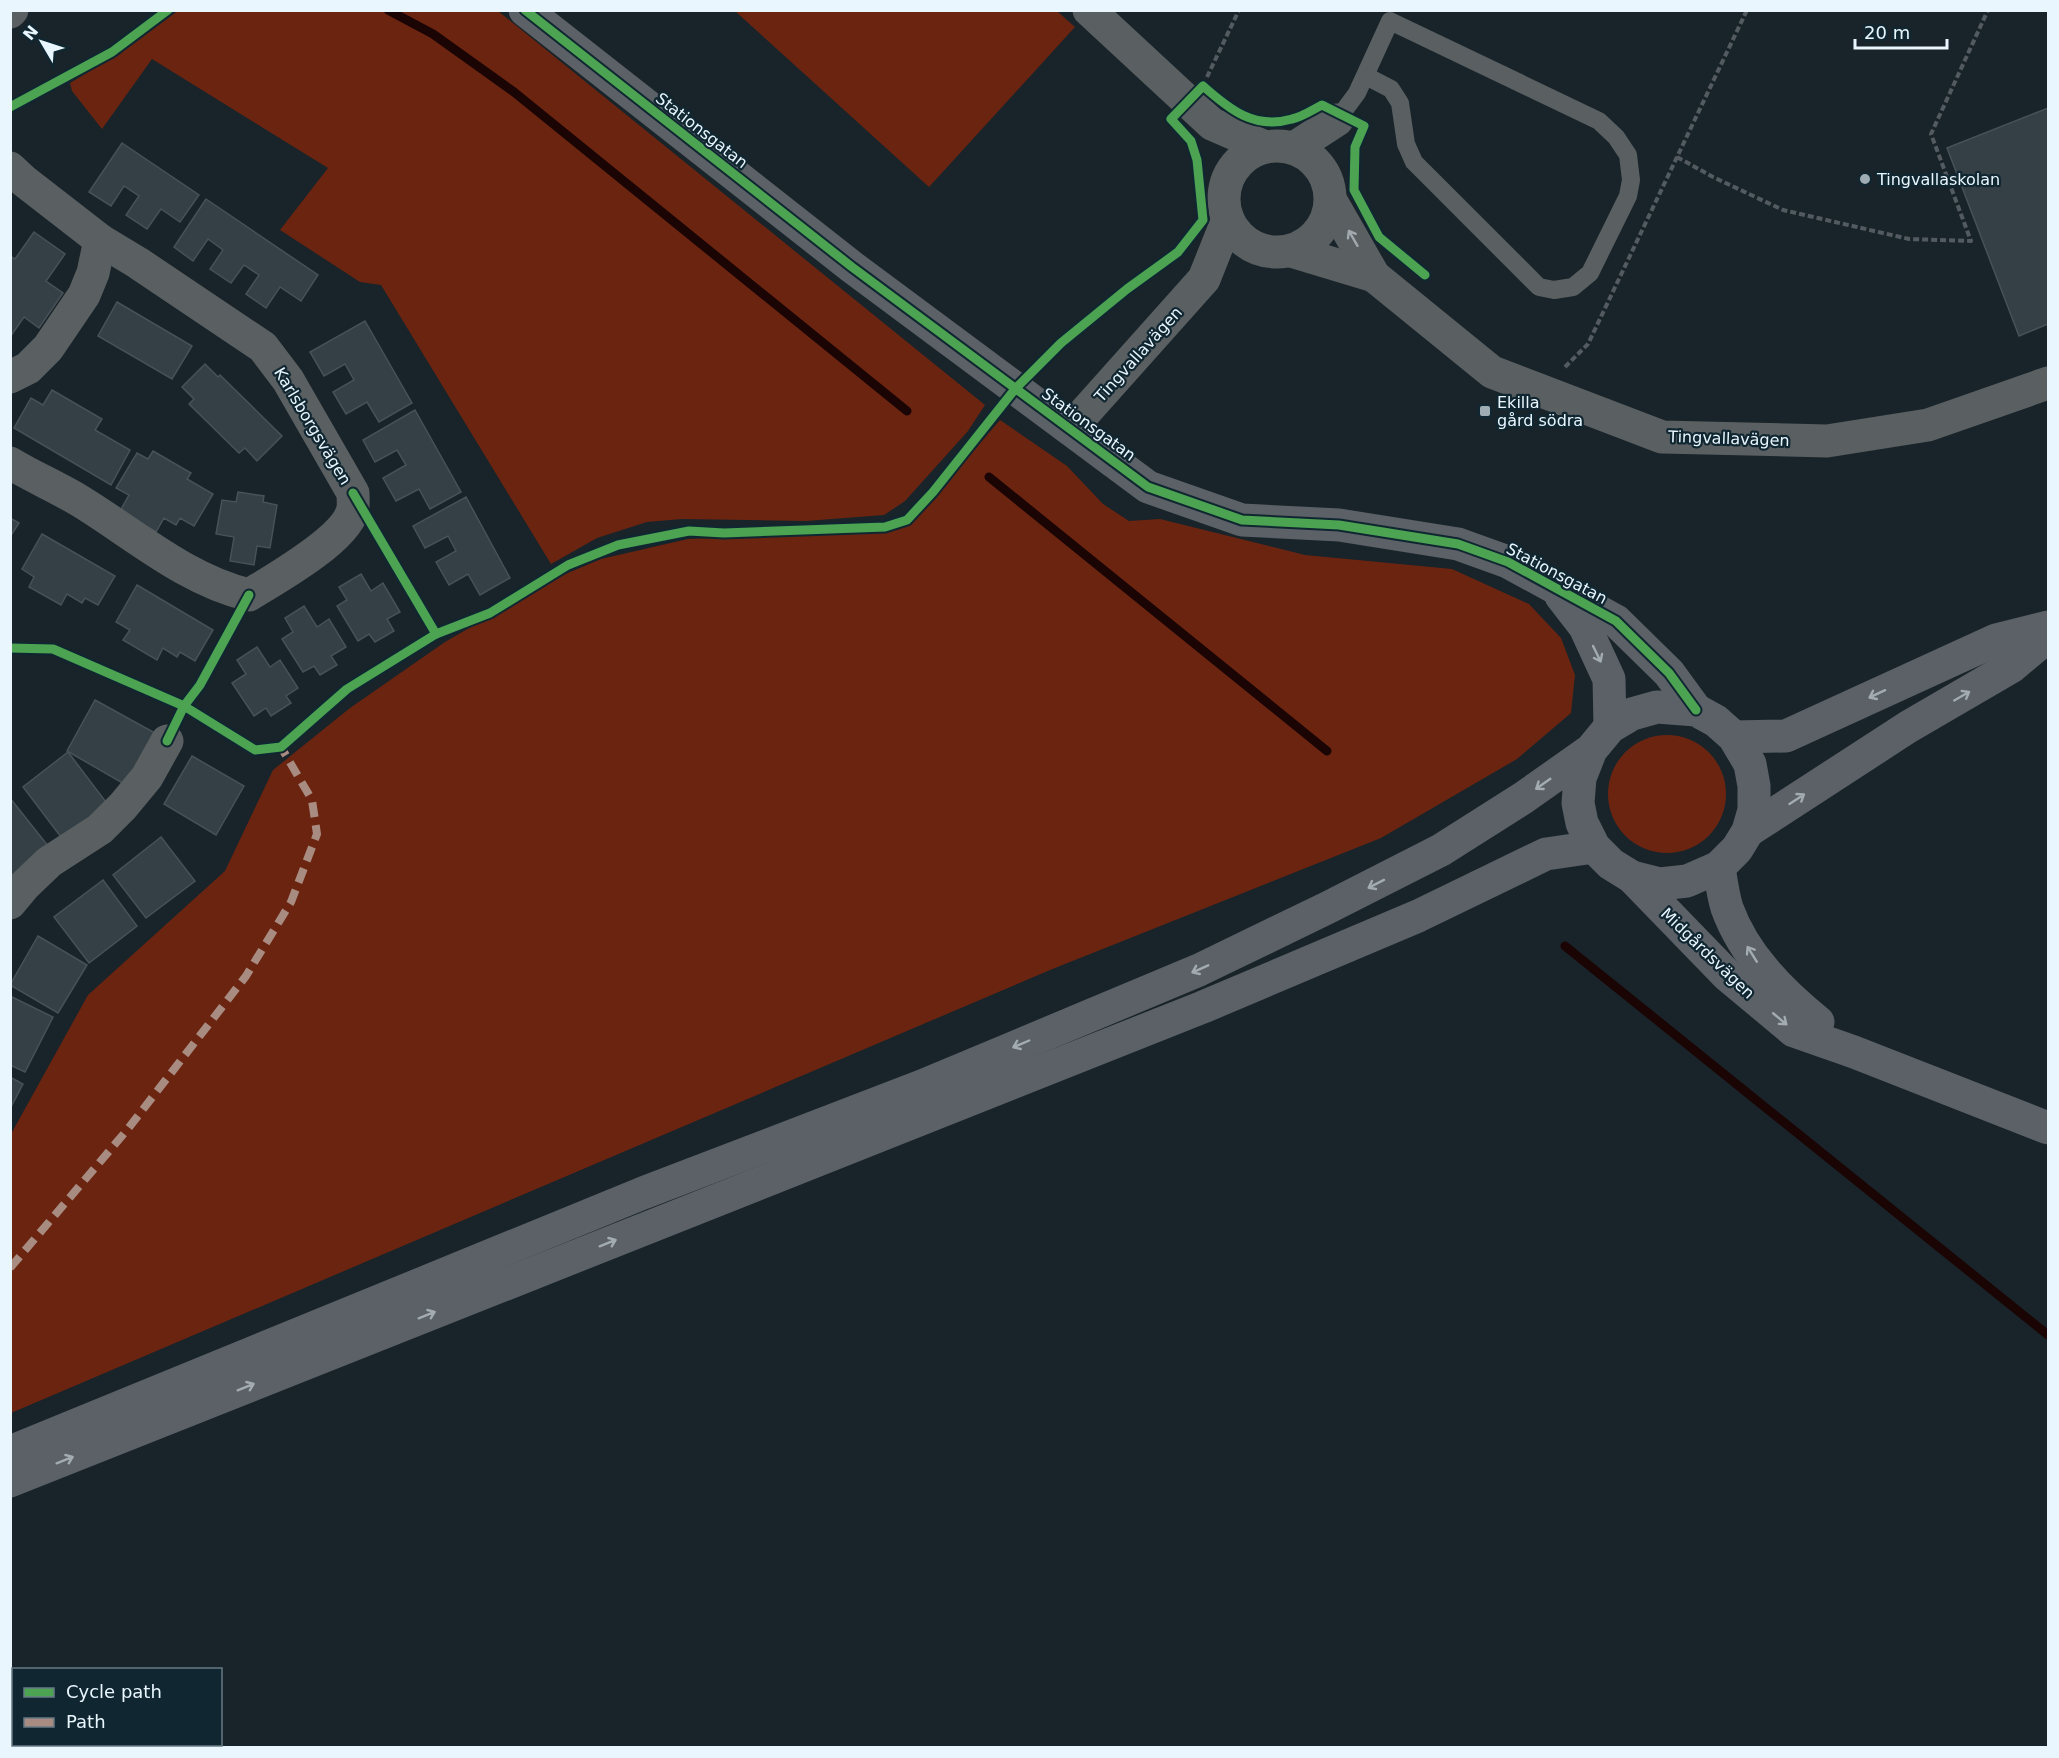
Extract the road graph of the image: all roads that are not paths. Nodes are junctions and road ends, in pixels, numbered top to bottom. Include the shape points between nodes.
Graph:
1 (525, 10) edge
2 (1089, 10) edge
3 (1393, 16) edge
4 (1366, 76) junction
5 (1337, 120) junction
6 (1212, 124) junction
7 (1279, 147) junction
8 (10, 168) edge
9 (1322, 169) junction
10 (1230, 173) junction
11 (1331, 201) junction
12 (1228, 219) junction
13 (100, 240) junction
14 (1280, 251) junction
15 (1374, 276) junction
16 (1204, 279) junction
17 (10, 377) edge
18 (2049, 382) edge
19 (1071, 428) junction
20 (10, 463) edge
21 (1554, 587) junction
22 (2049, 627) edge
23 (2049, 636) edge
24 (1696, 710) junction
25 (1734, 737) junction
26 (1600, 738) junction
27 (167, 741) dead end
28 (1748, 831) junction
29 (1594, 847) junction
30 (1719, 867) junction
31 (1632, 877) junction
32 (10, 903) edge
33 (1854, 1052) junction
34 (2049, 1128) edge
35 (10, 1452) edge
36 (10, 1481) edge

1 - 19 main road, Stationsgatan via 852,267
2 - 6 street via 1195,94
3 - 4 lane
3 - 4 lane via 1599,121 1616,137 1628,156 1628,196 1590,273 1573,287 1539,287 1414,162 1406,144 1400,103 1391,89
4 - 5 lane
5 - 7 street
5 - 9 street
6 - 7 street
6 - 10 street
7 - 9 street via 1310,157
7 - 10 street via 1248,154
8 - 13 street, Karlsborgsvägen
9 - 11 street
10 - 12 street via 1224,191
11 - 14 street via 1319,232 1307,244
15 -> 11 street
12 - 14 street via 1243,240 1258,249
12 - 16 street
13 - 17 street via 84,295 48,348 28,368
13 - 20 street, Karlsborgsvägen via 263,347 288,380 353,493 352,512 341,529 321,547 249,595 224,589 201,577 78,500
14 - 15 street
14 - 16 street
15 - 18 street, Tingvallavägen via 1492,372 1662,437 1827,441 1928,425
16 - 19 street, Tingvallavägen
19 - 21 main road, Stationsgatan via 1148,487 1242,520 1339,525 1458,544 1508,562
21 - 24 main road, Stationsgatan via 1616,621 1669,673
21 -> 26 main road, Stationsgatan via 1585,627 1609,679
22 -> 25 main road via 1996,640 1786,736
28 -> 23 main road via 1908,727 2011,667
24 - 25 main road
24 - 26 main road via 1657,707 1632,714
25 - 28 main road via 1750,764 1755,786
26 - 29 main road via 1580,778 1578,802 1582,823
26 -> 35 main road via 1523,798 1442,850 1199,969 932,1082 643,1193
27 - 32 street via 147,777 123,806 100,829 49,862
28 - 30 main road
29 - 31 main road
36 -> 29 main road via 1203,1007 1418,916 1545,854
30 - 31 main road via 1687,881 1660,884
33 -> 30 main road, Midgårdsvägen via 1761,969 1727,907
31 -> 33 main road, Midgårdsvägen via 1727,975 1794,1031
33 - 34 main road, Midgårdsvägen

